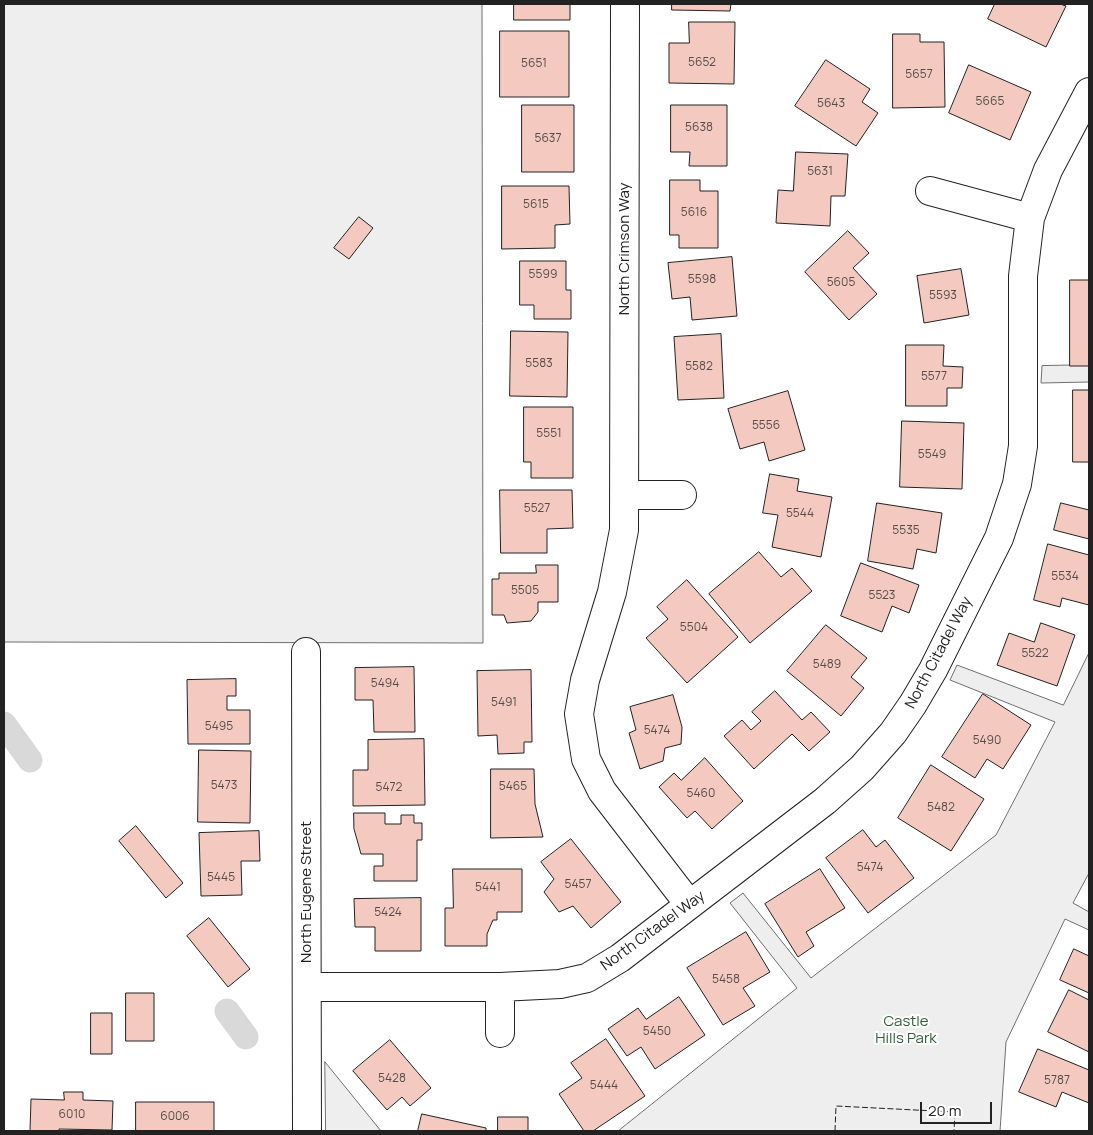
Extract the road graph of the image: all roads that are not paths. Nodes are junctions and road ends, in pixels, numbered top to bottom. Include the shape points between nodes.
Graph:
1 (625, 4) edge
2 (1089, 92) edge
3 (930, 191) dead end
4 (1030, 218) junction
5 (624, 495) junction
6 (682, 495) dead end
7 (306, 652) dead end
8 (689, 904) junction
9 (307, 987) junction
10 (500, 987) junction
11 (500, 1033) dead end
12 (307, 1131) edge

1 - 5 street, North Crimson Way
2 - 4 street, North Citadel Way via 1048,170
3 - 4 street
4 - 8 street, North Citadel Way via 1023,276 1023,446 1017,484 999,538 933,670 893,733 862,768 825,801
5 - 6 street
5 - 8 street, North Crimson Way via 624,530 612,592 585,680 579,714 586,759 602,791
7 - 9 street, North Eugene Street
8 - 10 street, North Citadel Way via 620,958 587,978 560,984
9 - 10 street, North Citadel Way
9 - 12 street, North Eugene Street
10 - 11 street

